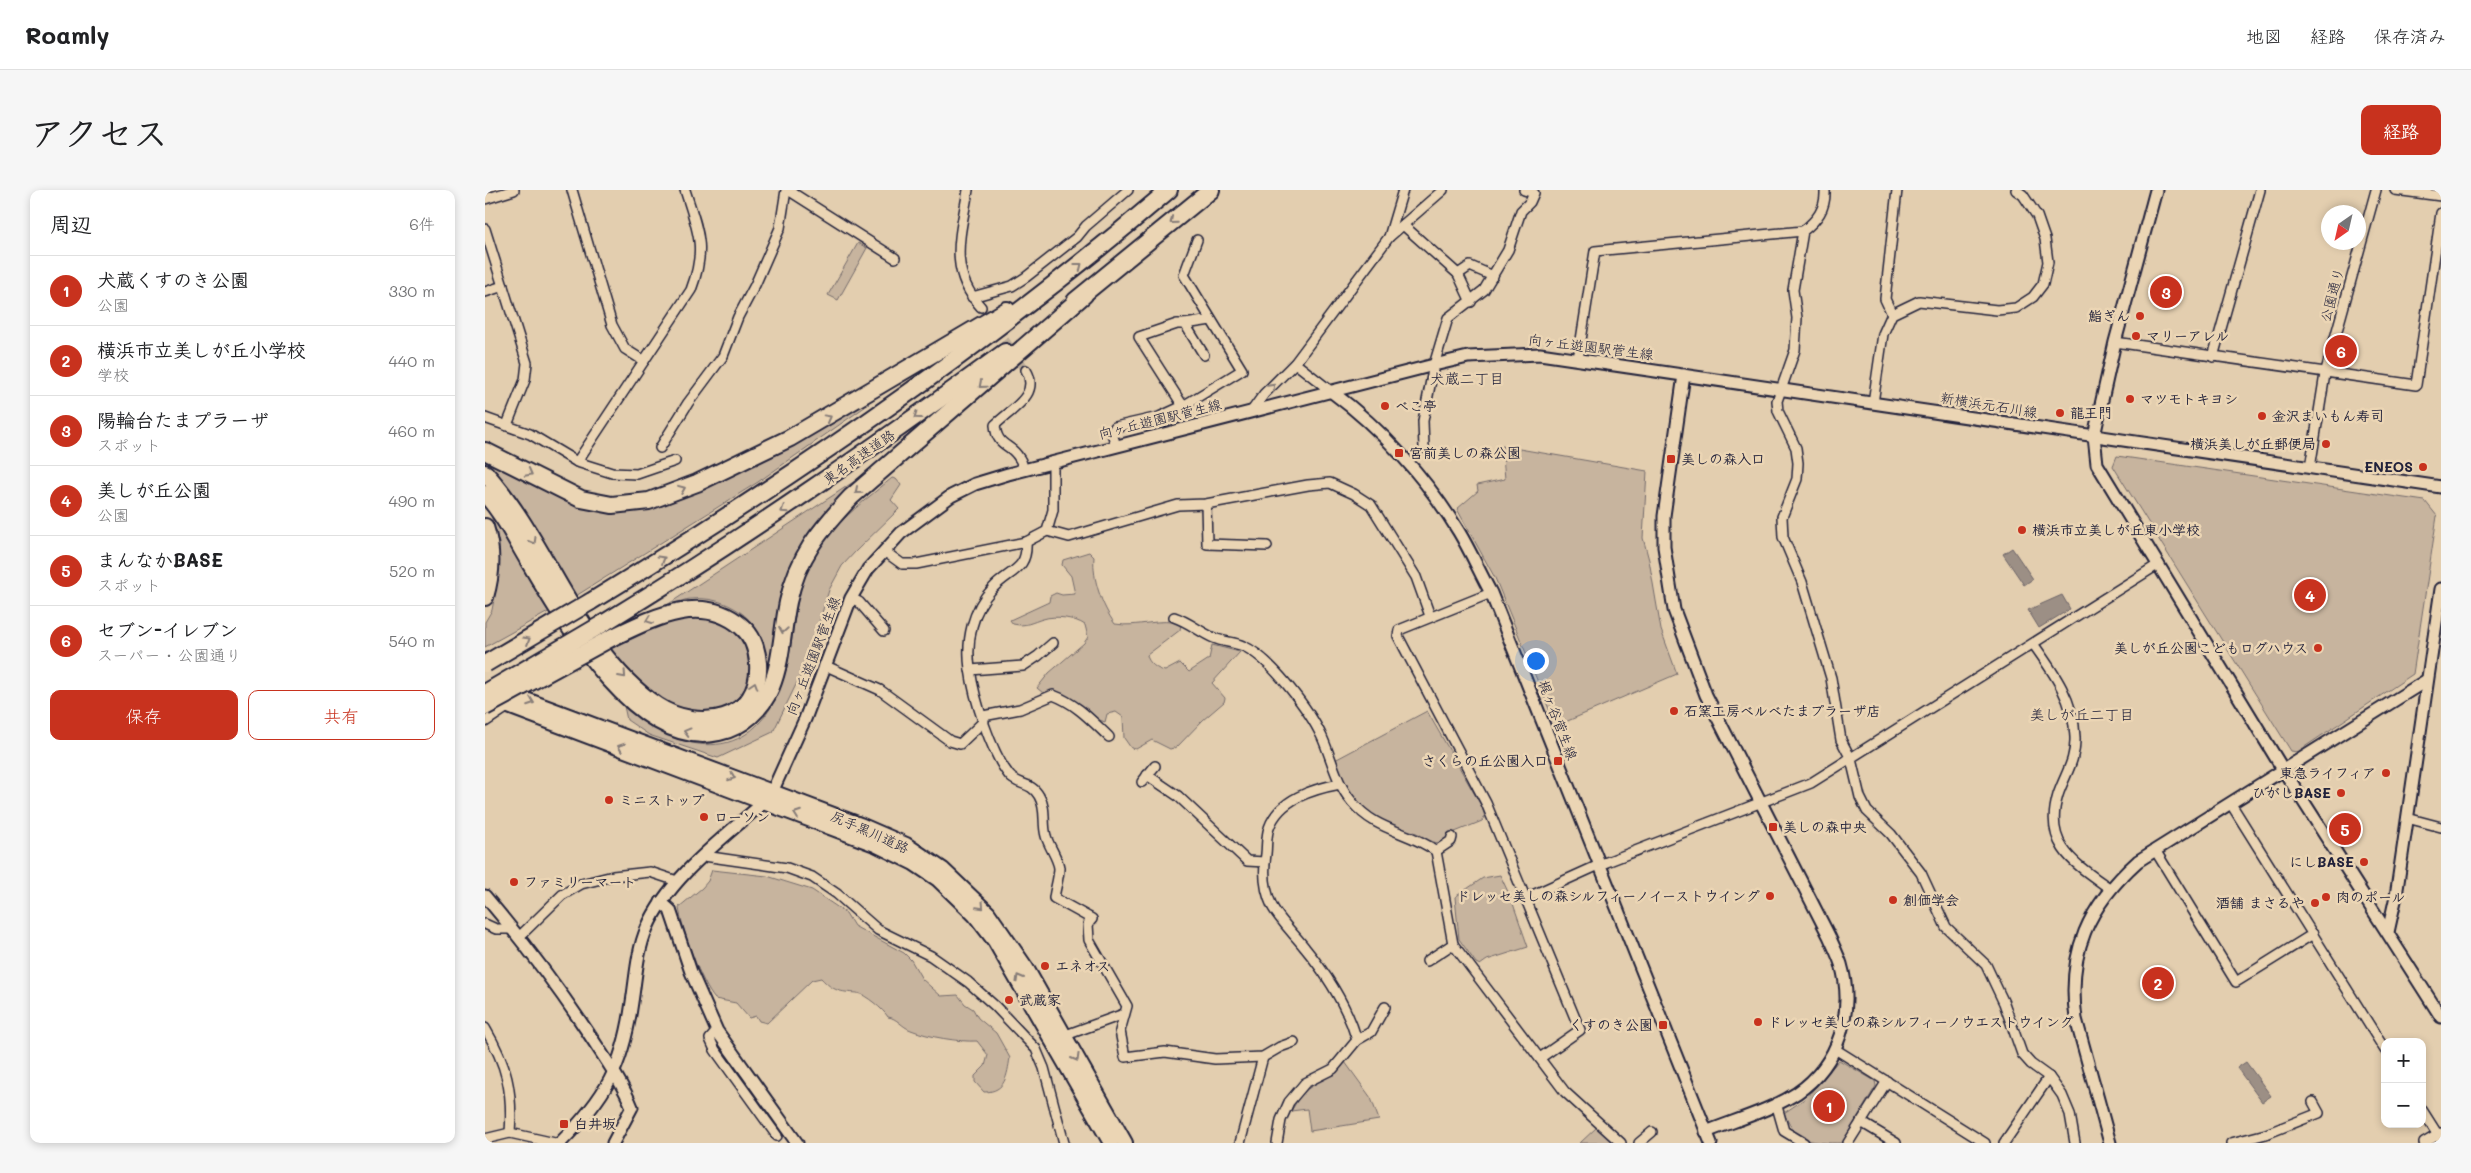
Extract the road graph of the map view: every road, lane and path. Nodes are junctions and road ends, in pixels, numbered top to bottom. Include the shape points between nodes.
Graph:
1 (514, 190) edge
2 (572, 190) edge
3 (685, 190) edge
4 (787, 190) edge
5 (968, 190) edge
6 (1128, 190) edge
7 (1169, 190) edge
8 (1211, 190) edge
9 (1403, 190) edge
10 (1443, 190) edge
11 (1524, 190) edge
12 (1825, 190) edge
13 (1897, 190) edge
14 (2016, 190) edge
15 (2157, 190) edge
16 (2260, 190) edge
17 (2376, 190) edge
18 (2395, 190) edge
19 (2441, 196) edge
20 (485, 199) edge
21 (2441, 212) edge
22 (1403, 225) junction
23 (485, 229) edge
24 (1803, 231) junction
25 (1389, 237) junction
26 (1197, 240) dead end
27 (895, 258) dead end
28 (1458, 274) junction
29 (1493, 276) junction
30 (1056, 284) junction
31 (503, 286) junction
32 (485, 292) edge
33 (1084, 295) junction
34 (972, 297) junction
35 (1471, 302) junction
36 (981, 307) tunnel mouth
37 (1892, 314) junction
38 (1211, 320) junction
39 (1185, 324) junction
40 (2115, 342) junction
41 (1204, 355) dead end
42 (2213, 357) junction
43 (1578, 359) junction
44 (644, 361) junction
45 (1295, 363) junction
46 (1434, 365) junction
47 (1026, 370) tunnel mouth
48 (2325, 374) junction
49 (1684, 375) junction
50 (1741, 383) joint
51 (1781, 388) junction
52 (1332, 392) junction
53 (1873, 403) junction
54 (1183, 406) junction
55 (1251, 412) junction
56 (485, 418) edge
57 (507, 425) junction
58 (2094, 436) junction
59 (1116, 446) junction
60 (660, 448) dead end
61 (1424, 448) dead end
62 (485, 452) edge
63 (675, 461) dead end
64 (577, 462) junction
65 (1053, 462) junction
66 (2310, 468) junction
67 (1024, 470) junction
68 (485, 472) edge
69 (2441, 487) edge
70 (485, 494) edge
71 (1206, 504) junction
72 (485, 527) edge
73 (1047, 531) junction
74 (1026, 542) junction
75 (1267, 546) dead end
76 (883, 551) junction
77 (2159, 564) junction
78 (2441, 588) edge
79 (1491, 593) junction
80 (485, 597) edge
81 (851, 598) junction
82 (1430, 616) junction
83 (1174, 617) dead end
84 (608, 631) junction
85 (884, 631) dead end
86 (1053, 643) dead end
87 (2034, 645) junction
88 (485, 664) edge
89 (824, 665) junction
90 (970, 670) junction
91 (2427, 680) junction
92 (485, 685) edge
93 (485, 693) edge
94 (485, 697) edge
95 (509, 706) junction
96 (485, 707) edge
97 (984, 718) junction
98 (485, 722) edge
99 (1109, 737) dead end
100 (1851, 759) junction
101 (1155, 766) dead end
102 (2284, 770) junction
103 (1340, 784) junction
104 (768, 796) junction
105 (1761, 802) junction
106 (2231, 804) junction
107 (2407, 818) junction
108 (2441, 827) edge
109 (1453, 837) dead end
110 (2155, 850) junction
111 (1436, 851) junction
112 (704, 856) junction
113 (1265, 862) junction
114 (1599, 865) junction
115 (677, 881) junction
116 (2109, 888) junction
117 (485, 896) edge
118 (1526, 898) junction
119 (661, 902) junction
120 (485, 924) edge
121 (2388, 932) junction
122 (516, 933) junction
123 (2313, 934) junction
124 (1453, 944) junction
125 (1427, 961) dead end
126 (1385, 1007) dead end
127 (1124, 1014) junction
128 (2441, 1017) edge
129 (485, 1028) edge
130 (717, 1032) junction
131 (1058, 1038) junction
132 (1357, 1040) junction
133 (1294, 1042) dead end
134 (2381, 1044) edge
135 (1036, 1049) junction
136 (1835, 1049) junction
137 (1263, 1057) junction
138 (1540, 1058) junction
139 (614, 1074) junction
140 (2049, 1077) junction
141 (1887, 1081) junction
142 (2313, 1102) dead end
143 (1776, 1103) junction
144 (2426, 1116) edge
145 (1861, 1122) junction
146 (1651, 1132) dead end
147 (1706, 1132) junction
148 (510, 1133) junction
149 (777, 1136) dead end
150 (2440, 1136) edge
151 (485, 1139) edge
152 (555, 1143) edge
153 (560, 1143) edge
154 (613, 1143) edge
155 (797, 1143) edge
156 (1064, 1143) edge
157 (1111, 1143) edge
158 (1125, 1143) edge
159 (1240, 1143) edge
160 (1277, 1143) edge
161 (1621, 1143) edge
162 (1639, 1143) edge
163 (1711, 1143) edge
164 (1804, 1143) edge
165 (1847, 1143) edge
166 (1897, 1143) edge
167 (1985, 1143) edge
168 (2004, 1143) edge
169 (2075, 1143) edge
170 (2110, 1143) edge
171 (2231, 1143) edge
172 (2424, 1143) edge

1 - 20 street
2 - 44 street via 612,325 625,349
3 - 44 street via 701,247 699,266 691,290
4 - 27 street
4 - 60 street via 780,228 723,356
5 - 34 street via 958,264
6 - 34 street via 1077,237 1026,277 1012,286
30 -> 7 highway, 東名高速道路
8 -> 33 highway, 東名高速道路
9 - 25 street
10 - 22 street
11 - 29 street via 1534,193 1521,211 1508,250
12 - 24 street via 1818,219
13 - 37 street via 1885,299
14 - 37 street via 2037,216 2045,240 2048,262 2043,284 2033,296 2016,308 1997,310 1919,301
15 - 40 street
16 - 42 street
17 - 48 street, 公園通り
18 - 19 street
21 - 48 street via 2416,385
22 - 25 street
22 - 28 street
23 - 31 street
24 - 43 street via 1595,251
24 - 51 street via 1793,290 1797,318 1795,350
25 - 45 street
26 - 38 street via 1184,275
28 - 29 street via 1470,266
28 - 35 street
29 - 35 street
62 -> 30 highway via 581,499 613,504 649,501 697,483 791,438 993,317
88 -> 30 highway, 東名高速道路, bridge via 777,485
31 - 32 street
31 - 57 street via 527,363 527,372
33 -> 70 highway via 851,497 824,526 796,573 788,601 780,659 770,689 748,718 733,729 695,734 658,722 640,709 596,662
33 -> 84 highway, 東名高速道路 via 790,506
34 - 36 street
35 - 46 street via 1448,318
37 - 53 street via 1883,334
38 - 39 street
38 - 54 street via 1241,370
39 - 41 street
39 - 54 street via 1139,337
40 - 42 street
40 - 58 street
42 - 48 street
43 - 46 street, 向ヶ丘遊園駅菅生線 via 1507,354 1468,357
43 - 49 street, 向ヶ丘遊園駅菅生線
44 - 64 street
45 - 52 street, 梶ヶ谷菅生線
55 -> 45 street
46 - 52 street, 向ヶ丘遊園駅菅生線
46 - 61 street via 1423,421
47 - 67 street via 1032,388 1024,400 995,425 1000,442 1019,456
48 - 66 street, 公園通り
49 - 50 street, 向ヶ丘遊園駅菅生線
49 - 105 street via 1664,516 1668,579 1687,649
50 - 51 street, 新横浜元石川線
51 - 53 street, 新横浜元石川線
51 - 100 street via 1778,411 1796,448 1798,463 1797,479 1782,517 1783,537 1802,582 1831,678 1841,740
52 - 55 street, 向ヶ丘遊園駅菅生線
52 - 79 street, 梶ヶ谷菅生線 via 1365,419 1432,491 1460,534
53 - 58 street, 新横浜元石川線
54 - 59 street via 1159,417 1115,427
55 - 59 street, 向ヶ丘遊園駅菅生線
56 - 57 street
57 - 64 street via 530,434
58 - 66 street, 新横浜元石川線
58 - 77 street via 2097,464
59 - 65 street, 向ヶ丘遊園駅菅生線
63 - 64 street via 637,474 612,473
65 - 67 street, 向ヶ丘遊園駅菅生線
65 - 73 street via 1053,510
66 - 69 street, 新横浜元石川線
67 - 76 street, 向ヶ丘遊園駅菅生線 via 975,484 939,503
68 -> 84 highway via 512,506 560,589 607,657 640,693 681,718 701,721 717,720 732,714 745,704 755,689 757,652 752,639 743,627 715,611 701,609 667,614
71 - 73 street via 1178,504 1069,537
71 - 75 street via 1207,544
71 - 82 street via 1323,484 1354,494 1371,505 1416,577
72 - 80 highway via 492,565
73 - 74 street
74 - 76 street via 916,564 902,564
74 - 90 street via 1027,554 1021,566 993,588 978,611 971,629
76 - 81 street, 向ヶ丘遊園駅菅生線 via 867,569
77 - 87 street
77 - 102 street
78 - 91 street
79 - 82 street
79 - 114 street, 梶ヶ谷菅生線
81 - 85 street via 859,602
81 - 89 street, 向ヶ丘遊園駅菅生線
82 - 118 street via 1399,630 1398,636 1486,803
83 - 103 street via 1191,623 1214,638 1245,646 1275,670 1321,735
84 - 93 highway, 東名高速道路, bridge
84 - 96 highway, bridge
86 - 90 street via 1023,666
87 - 100 street
87 - 116 street via 2062,686 2071,709 2075,737 2071,767 2059,794 2054,817 2058,840 2071,861
89 - 97 street via 880,690 951,741 960,744
89 - 104 street, 向ヶ丘遊園駅菅生線 via 805,719
90 - 97 street
91 - 102 street
91 - 107 street
92 -> 104 main road, 尻手黒川道路
94 - 95 main road, 尻手黒川道路
95 - 98 street
104 -> 95 main road, 尻手黒川道路
97 - 99 street via 1020,710 1053,695 1080,709
97 - 127 street via 996,755 1010,777 1028,784 1039,795 1044,810 1045,834 1059,868 1054,898 1092,918 1088,924 1089,940 1127,1006
100 - 105 street via 1811,783
100 - 140 street via 1860,797 1867,811 1891,834 1921,873 1946,927 1986,965 2022,1054
101 - 113 street via 1144,779 1177,796 1247,861
102 - 106 street
102 - 121 street
103 - 111 street via 1364,816 1379,826 1424,842
103 - 113 street via 1321,787 1293,799 1277,813 1269,828
104 - 112 street
104 - 131 main road, 尻手黒川道路 via 914,863 938,879 995,940
105 - 114 street
105 - 136 street via 1841,963 1846,1012
106 - 110 street
106 - 123 street
107 - 108 street
107 - 121 street
109 - 111 street
110 - 116 street
110 - 123 street via 2237,982
111 - 124 street
112 - 115 street
112 - 135 street via 787,868 812,877 878,930 931,956 967,982
113 - 132 street via 1266,891 1273,908 1344,1004
114 - 118 street
114 - 147 street, 梶ヶ谷菅生線
115 - 119 street
115 - 122 street via 651,872 581,884 562,895
116 - 170 street via 2080,944 2074,977 2074,1001
117 - 122 street
118 - 138 street via 1580,1030
119 - 130 street via 669,910
119 - 139 street via 641,948 626,1044
120 - 122 street
121 - 128 street
122 - 139 street via 553,981
123 - 134 street
124 - 125 street
124 - 138 street
126 - 132 street via 1371,1032
127 - 131 street
127 - 137 street via 1120,1031 1125,1057 1165,1052 1215,1059
129 - 148 street via 507,1074 512,1104
130 - 149 street via 710,1039 715,1050
130 - 155 street
131 - 135 street
131 - 157 main road, 尻手黒川道路
131 -> 158 main road, 尻手黒川道路
132 - 160 street via 1333,1069 1305,1084 1289,1102 1281,1120
133 - 137 street
135 - 156 street
136 - 141 street
136 - 143 street via 1809,1084
137 - 159 street
138 - 161 street via 1565,1092
139 - 153 street via 588,1115
139 - 154 street via 632,1107
140 - 168 street
140 - 169 street via 2071,1114
141 - 145 street
141 - 167 street
142 - 171 street via 2319,1113 2266,1134
143 - 147 street
143 - 164 street via 1784,1130
144 - 150 street
145 - 165 street
145 - 166 street
146 - 162 street
147 - 163 street, 梶ヶ谷菅生線
148 - 151 street
148 - 152 street
150 - 172 street

